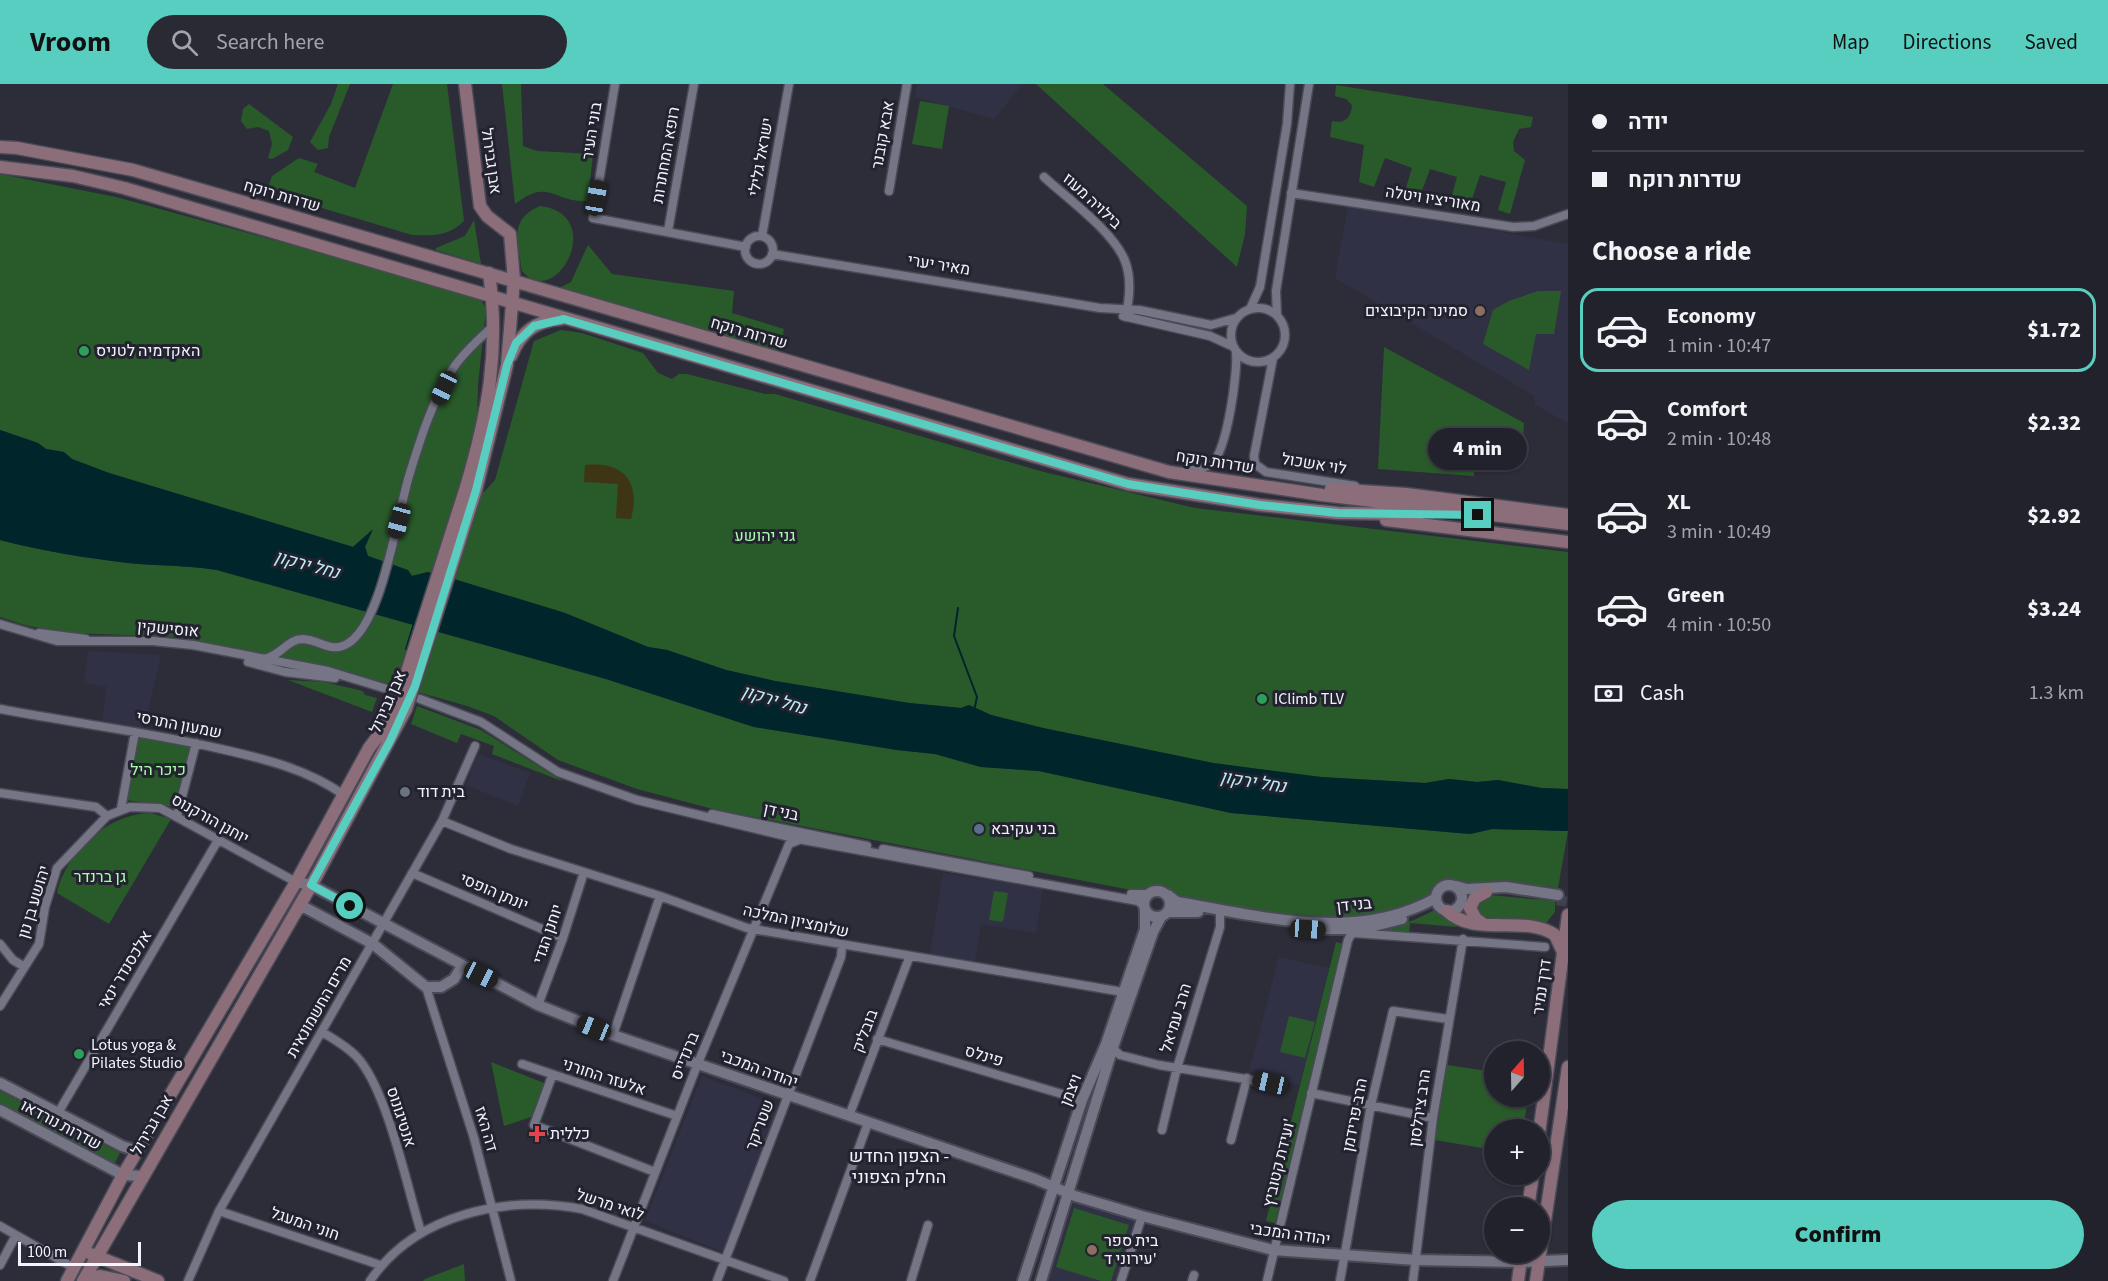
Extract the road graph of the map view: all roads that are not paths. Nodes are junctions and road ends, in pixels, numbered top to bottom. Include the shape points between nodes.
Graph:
1 (465, 84) edge
2 (615, 84) edge
3 (694, 84) edge
4 (789, 84) edge
5 (907, 84) edge
6 (1290, 84) edge
7 (1309, 84) edge
8 (0, 147) edge
9 (0, 167) edge
10 (1044, 177) dead end
11 (889, 191) dead end
12 (1292, 193) junction
13 (1568, 214) edge
14 (669, 231) junction
15 (762, 236) junction
16 (746, 247) junction
17 (772, 254) junction
18 (489, 273) junction
19 (513, 280) junction
20 (493, 298) junction
21 (513, 303) junction
22 (1250, 309) junction
23 (1127, 313) junction
24 (1277, 315) junction
25 (1171, 317) junction
26 (1236, 318) junction
27 (564, 319) junction
28 (492, 327) junction
29 (1169, 327) junction
30 (1234, 350) junction
31 (1273, 358) junction
32 (507, 365) junction
33 (1169, 472) junction
34 (1210, 480) junction
35 (471, 488) junction
36 (1406, 494) junction
37 (1338, 513) junction
38 (1478, 515) junction
39 (1568, 515) edge
40 (1568, 524) edge
41 (1568, 542) edge
42 (0, 624) edge
43 (290, 643) junction
44 (237, 655) junction
45 (263, 659) junction
46 (286, 664) junction
47 (297, 673) junction
48 (352, 680) junction
49 (396, 692) dead end
50 (401, 708) junction
51 (0, 709) edge
52 (135, 732) junction
53 (196, 743) junction
54 (475, 746) dead end
55 (0, 793) edge
56 (344, 795) junction
57 (121, 809) junction
58 (107, 816) junction
59 (177, 816) junction
60 (442, 821) junction
61 (777, 826) junction
62 (789, 840) junction
63 (218, 842) junction
64 (584, 872) junction
65 (412, 873) junction
66 (296, 882) junction
67 (311, 885) junction
68 (1456, 886) junction
69 (1486, 892) junction
70 (1148, 894) junction
71 (1168, 895) junction
72 (660, 896) junction
73 (1449, 905) junction
74 (1145, 908) junction
75 (295, 912) junction
76 (1568, 913) edge
77 (1165, 914) junction
78 (1220, 915) junction
79 (1367, 920) junction
80 (384, 924) junction
81 (1483, 924) junction
82 (1541, 928) junction
83 (754, 930) junction
84 (1348, 931) junction
85 (564, 938) junction
86 (1463, 939) junction
87 (0, 944) edge
88 (373, 944) junction
89 (842, 946) junction
90 (1545, 946) dead end
91 (1563, 954) junction
92 (909, 958) junction
93 (23, 966) junction
94 (462, 966) junction
95 (426, 987) junction
96 (1123, 992) junction
97 (538, 1005) junction
98 (0, 1006) edge
99 (1448, 1019) junction
100 (322, 1032) junction
101 (613, 1035) junction
102 (878, 1040) junction
103 (1110, 1046) junction
104 (698, 1063) junction
105 (522, 1064) dead end
106 (1568, 1067) edge
107 (1177, 1068) junction
108 (552, 1076) junction
109 (1247, 1078) junction
110 (0, 1083) edge
111 (1270, 1083) dead end
112 (1311, 1093) junction
113 (788, 1095) junction
114 (1082, 1100) junction
115 (1371, 1106) junction
116 (0, 1110) edge
117 (57, 1113) junction
118 (677, 1116) junction
119 (849, 1116) junction
120 (1433, 1118) junction
121 (1541, 1119) edge
122 (868, 1122) junction
123 (1162, 1130) dead end
124 (1231, 1140) dead end
125 (137, 1151) junction
126 (655, 1172) junction
127 (123, 1175) junction
128 (142, 1176) junction
129 (1053, 1187) junction
130 (1070, 1191) junction
131 (1541, 1197) edge
132 (492, 1209) junction
133 (219, 1211) junction
134 (1142, 1216) junction
135 (928, 1225) dead end
136 (0, 1226) edge
137 (633, 1228) junction
138 (421, 1232) junction
139 (16, 1235) junction
140 (1274, 1250) junction
141 (97, 1255) junction
142 (1344, 1256) junction
143 (1416, 1260) junction
144 (1484, 1260) edge
145 (1550, 1260) edge
146 (1568, 1260) edge
147 (724, 1261) junction
148 (1527, 1263) edge
149 (1529, 1263) edge
150 (380, 1265) junction
151 (0, 1266) edge
152 (74, 1268) junction
153 (67, 1281) edge
154 (84, 1281) edge
155 (124, 1281) edge
156 (158, 1281) edge
157 (188, 1281) edge
158 (370, 1281) edge
159 (511, 1281) edge
160 (613, 1281) edge
161 (717, 1281) edge
162 (784, 1281) edge
163 (810, 1281) edge
164 (911, 1281) edge
165 (1023, 1281) edge
166 (1041, 1281) edge
167 (1121, 1281) edge
168 (1267, 1281) edge
169 (1340, 1281) edge
170 (1413, 1281) edge
171 (1518, 1281) edge
172 (1536, 1281) edge

1 - 19 main road, אבן גבירול via 480,206 510,234
2 - 14 street, בוני העיר via 593,218
3 - 14 street, רופא המחתרות
4 - 15 street, ישראל גלילי
5 - 11 street, אבא קובנר
6 - 22 street via 1260,287
7 - 12 street
8 - 18 main road, שדרות רוקח via 133,170
9 - 20 main road, שדרות רוקח via 124,189
10 - 23 street, בילויה מעוז via 1116,245 1128,275
12 - 13 street, מאוריציו ויטלה via 1513,227 1534,226
12 - 24 street via 1276,291
14 - 16 street
15 - 16 street via 750,240
15 - 17 street via 770,241
16 - 17 street via 747,256 754,262 763,263
17 - 23 street, מאיר יערי
18 - 19 main road, שדרות רוקח
18 - 20 main road, אבן גבירול
19 - 21 main road, אבן גבירול
19 - 33 main road, שדרות רוקח
20 - 21 main road, שדרות רוקח
20 - 28 main road, אבן גבירול
21 - 27 main road, שדרות רוקח
21 - 32 main road, אבן גבירול
22 - 24 street via 1264,309
22 - 26 street
23 - 25 street, מאיר יערי
23 - 29 street, מאיר יערי
24 - 31 street via 1285,338
25 - 26 street, מאיר יערי via 1211,325
25 - 29 street
26 - 30 street via 1230,332
27 - 32 main road via 528,330 516,343
27 - 37 main road, שדרות רוקח via 1128,484
28 - 35 main road, אבן גבירול via 489,398
28 - 43 street via 456,365 437,401 409,478 392,549 360,634 338,648 301,639
29 - 30 street, מאיר יערי via 1210,336
30 - 31 street via 1250,362
30 - 33 street via 1236,375 1217,458 1204,468
31 - 36 street, לוי אשכול via 1254,456 1258,467 1266,472
32 - 35 main road, אבן גבירול
33 - 34 main road, שדרות רוקח
34 - 36 main road
34 - 38 main road, שדרות רוקח
35 - 50 main road, אבן גבירול, bridge
36 - 39 main road
37 - 38 main road, שדרות רוקח
37 - 41 main road
38 - 40 main road, שדרות רוקח
42 - 44 street, אוסישקין via 57,641 184,644
43 - 45 street via 277,656
43 - 46 street
44 - 45 street, אוסישקין
44 - 47 street, אוסישקין via 248,662
45 - 46 street, אוסישקין
46 - 47 street
46 - 48 street, אוסישקין via 328,671
47 - 48 street, אוסישקין
48 - 49 street, אוסישקין
50 - 56 main road, אבן גבירול via 369,748
50 - 67 main road, אבן גבירול
51 - 52 street, שמעון התרסי
52 - 53 street, שמעון התרסי
52 - 57 street
53 - 56 street, שמעון התרסי via 284,765 313,776
53 - 59 street
54 - 60 street, מרים החשמונאית
55 - 58 street via 96,807
56 - 66 main road, אבן גבירול
57 - 58 street, יוחנן הורקנוס
57 - 59 street, יוחנן הורקנוס via 150,806
58 - 93 street, יהושע בן נון via 57,868 39,944
59 - 63 street, יוחנן הורקנוס
60 - 64 street, שלומציון המלכה via 511,849
60 - 65 street, מרים החשמונאית
61 - 62 street
61 - 62 street, בני דן via 712,814 598,782 554,764 483,718 424,700 482,722 558,772 597,787
61 - 70 street, בני דן via 952,862 1139,896
62 - 74 street, בני דן via 1138,901
62 - 83 street, ברנדייס
63 - 66 street, יוחנן הורקנוס
63 - 117 street, אלכסנדר ינאי
64 - 72 street, שלומציון המלכה
64 - 85 street, יוחנן הגדי
65 - 80 street, מרים החשמונאית
65 - 85 street, יונתן הופסי
66 - 67 street, יהודה המכבי
66 - 125 main road, אבן גבירול
67 - 75 main road, אבן גבירול
67 - 80 street, יהודה המכבי
68 - 69 street, בני דן via 1506,887 1558,897
68 - 73 street via 1461,892
68 - 73 street via 1440,888
69 - 73 street, בני דן via 1470,894
69 - 81 main road via 1475,898 1470,908
70 - 71 street via 1160,890
70 - 74 street
71 - 77 street via 1171,903
71 - 79 street, בני דן via 1178,902 1311,924
72 - 83 street, שלומציון המלכה
72 - 101 street
73 - 79 street, בני דן
73 - 81 main road via 1460,921
73 - 84 street, בני דן via 1375,928
74 - 77 street via 1152,916
74 - 96 street, ויצמן via 1145,929
75 - 88 street via 304,907
75 - 128 main road, אבן גבירול
76 - 82 main road
76 - 91 main road, דרך נמיר
77 - 78 street, בני דן via 1179,910
77 - 103 street, ויצמן via 1153,932
78 - 84 street, בני דן
78 - 107 street, הרב עמיאל via 1220,927
79 - 84 street
80 - 88 street, מרים החשמונאית
80 - 94 street, יהודה המכבי
81 - 82 main road
82 - 91 main road via 1555,935
83 - 89 street, שלומציון המלכה
83 - 104 street, ברנדייס
84 - 86 street, בני דן
84 - 112 street, ועידת קטוביץ'
85 - 97 street, יוחנן הגדי
86 - 90 street, בני דן
86 - 99 street, הרב צירלסון
87 - 93 street
88 - 95 street
88 - 100 street, מרים החשמונאית
89 - 92 street, שלומציון המלכה
89 - 113 street, שטריקר
91 - 121 main road, דרך נמיר
92 - 96 street, שלומציון המלכה
92 - 102 street, בובליק
93 - 98 street, יהושע בן נון
94 - 95 street via 454,979 441,987
94 - 97 street, יהודה המכבי
95 - 132 street, דה האז
96 - 103 street, ויצמן
97 - 101 street, יהודה המכבי
99 - 115 street, הרב פרידמן via 1393,1011
99 - 120 street, הרב צירלסון
100 - 133 street, מרים החשמונאית
100 - 138 street, אנטיגונוס via 356,1056 380,1095
101 - 104 street, יהודה המכבי
102 - 114 street, פינלס
102 - 119 street, בובליק
103 - 107 street via 1120,1055
103 - 114 street, ויצמן
103 - 130 street, ויצמן
104 - 113 street, יהודה המכבי
104 - 118 street, ברנדייס
105 - 108 street, אלעזר החורני
106 - 131 main road
107 - 109 street
107 - 123 street, הרב עמיאל
108 - 118 street, אלעזר החורני
108 - 126 street via 534,1125
109 - 111 street
109 - 124 street
110 - 117 street, שדרות נורדאו
112 - 115 street
112 - 140 street, ועידת קטוביץ'
113 - 119 street, יהודה המכבי
113 - 147 street, שטריקר
114 - 129 street, ויצמן
115 - 120 street
115 - 142 street, הרב פרידמן
116 - 127 street, שדרות נורדאו
117 - 125 street, שדרות נורדאו
118 - 126 street, ברנדייס
119 - 122 street, יהודה המכבי
120 - 143 street, הרב צירלסון
122 - 129 street, יהודה המכבי
122 - 163 street
125 - 127 main road, אבן גבירול
126 - 137 street, ברנדייס
127 - 128 street, שדרות נורדאו
127 - 152 main road, אבן גבירול
128 - 141 main road, אבן גבירול
129 - 130 street, יהודה המכבי
129 - 165 street, ויצמן
130 - 134 street, יהודה המכבי
130 - 166 street, ויצמן
132 - 137 street, לואי מרשל via 558,1204
132 - 138 street, לואי מרשל
132 - 159 street, דה האז
133 - 150 street, חוני המעגל
133 - 157 street, מרים החשמונאית
134 - 140 street, יהודה המכבי
134 - 167 street
135 - 164 street
136 - 139 street
137 - 147 street, לואי מרשל
137 - 160 street, ברנדייס
138 - 150 street, לואי מרשל
139 - 151 street
139 - 152 street
140 - 142 street, יהודה המכבי
140 - 168 street, ועידת קטוביץ'
141 - 152 main road via 86,1256
141 - 154 main road, אבן גבירול
141 - 156 main road
142 - 143 street, יהודה המכבי
142 - 169 street, הרב פרידמן
143 - 144 street, יהודה המכבי
143 - 170 street, הרב צירלסון
145 - 146 street, יהודה המכבי
147 - 161 street, שטריקר
147 - 162 street, לואי מרשל
148 - 171 main road
149 - 172 main road
150 - 158 street, לואי מרשל
152 - 153 main road, אבן גבירול
154 - 155 main road via 100,1276

